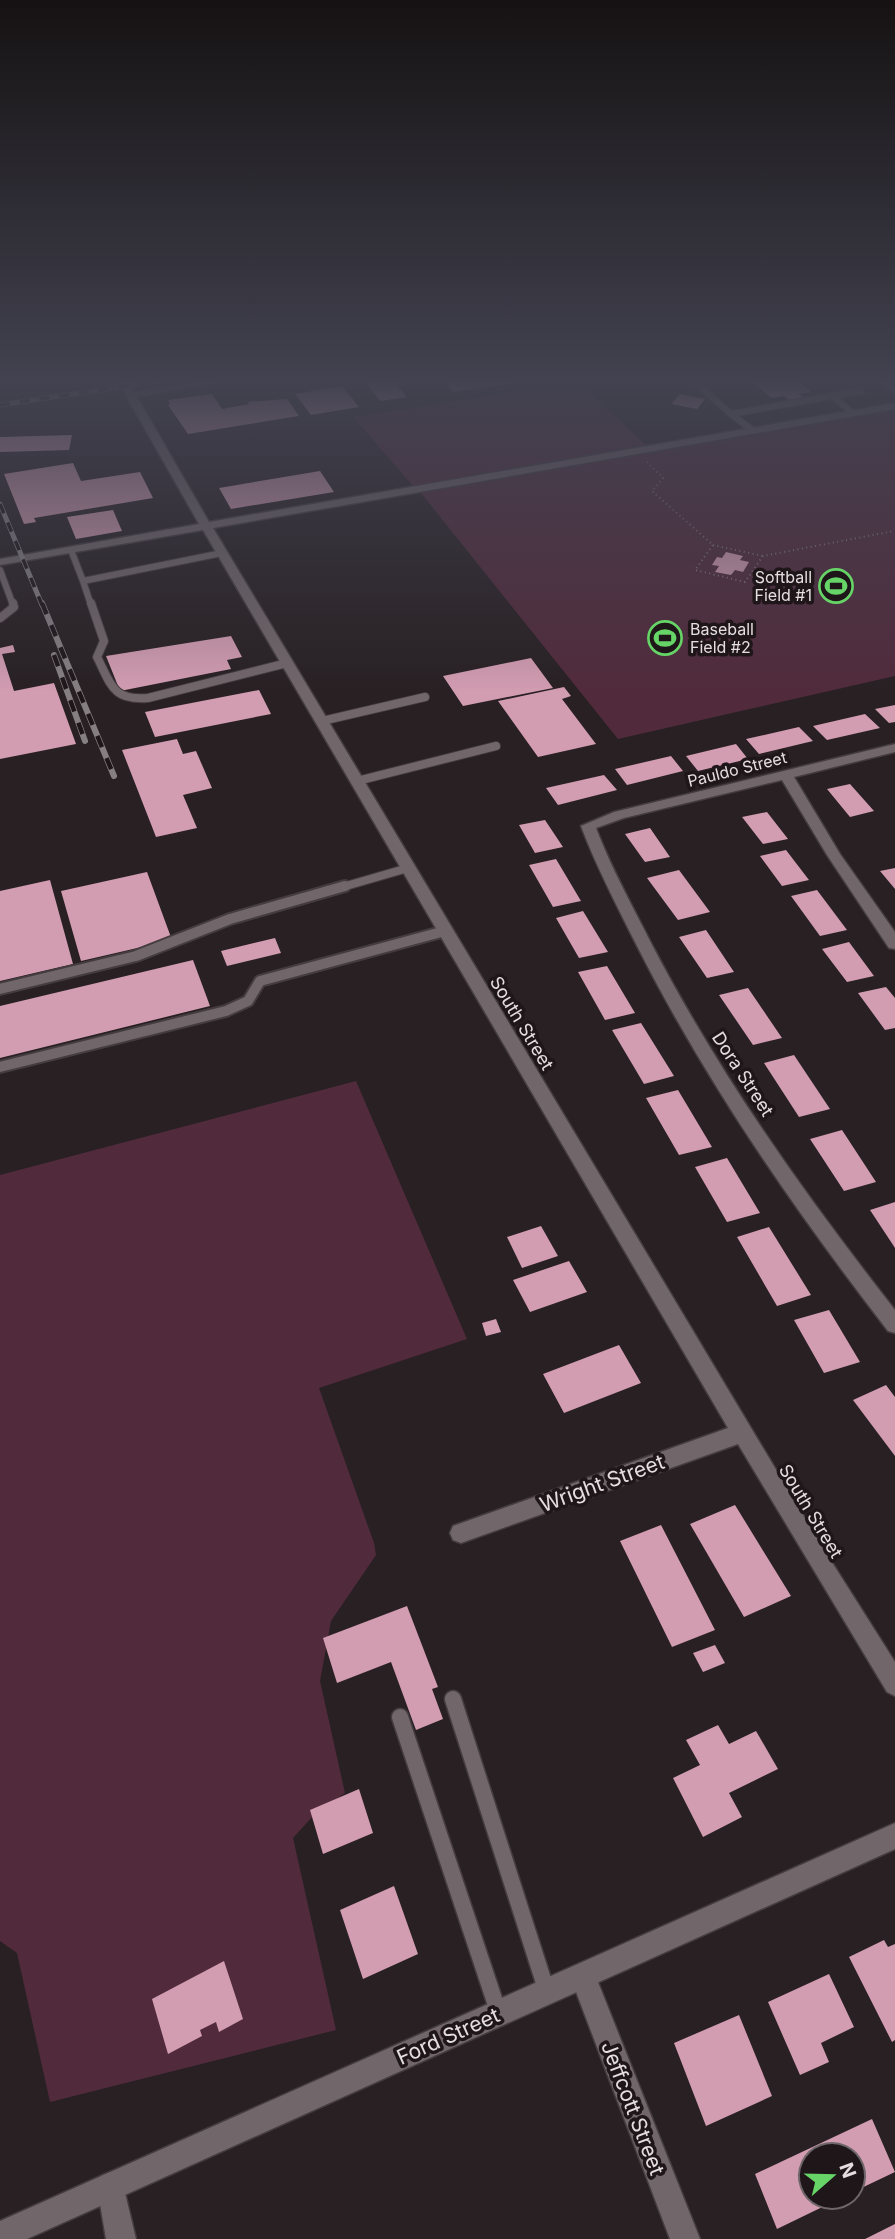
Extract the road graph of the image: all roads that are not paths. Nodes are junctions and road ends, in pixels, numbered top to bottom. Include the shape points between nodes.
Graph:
1 (181, 482) edge
2 (453, 482) edge
3 (206, 526) junction
4 (71, 550) junction
5 (222, 553) junction
6 (0, 562) edge
7 (1, 576) edge
8 (83, 580) junction
9 (0, 618) edge
10 (287, 663) junction
11 (425, 697) dead end
12 (322, 721) junction
13 (496, 746) dead end
14 (895, 748) edge
15 (786, 775) junction
16 (357, 781) junction
17 (588, 826) joint
18 (408, 868) junction
19 (445, 931) junction
20 (895, 944) edge
21 (0, 989) edge
22 (0, 1068) edge
23 (895, 1325) edge
24 (742, 1433) junction
25 (461, 1533) dead end
26 (895, 1684) edge
27 (453, 1699) dead end
28 (400, 1717) dead end
29 (895, 1836) edge
30 (583, 1976) junction
31 (547, 1992) junction
32 (499, 2014) junction
33 (111, 2186) junction
34 (0, 2236) edge
35 (121, 2239) edge
36 (685, 2239) edge

1 - 3 street, South Street
2 - 3 street
3 - 4 street
3 - 5 street, South Street
4 - 6 street
4 - 8 lane
5 - 8 lane
5 - 10 street, South Street
7 - 9 lane via 14,607
8 - 10 lane via 104,641 97,657 118,697 148,698
10 - 12 street, South Street
11 - 12 lane
12 - 16 street, South Street
13 - 16 lane
14 - 15 street, Pauldo Street
15 - 17 street, Pauldo Street
15 - 20 street
16 - 18 street, South Street
17 - 23 street, Dora Street via 651,961 716,1071 854,1273
18 - 19 street, South Street
18 - 21 lane via 230,919 136,956
19 - 22 lane via 260,981 248,1001 226,1011
19 - 24 street, South Street
24 - 25 street, Wright Street
24 - 26 street, South Street
27 - 31 lane
28 - 32 lane
29 - 30 street, Ford Street
30 - 31 street, Ford Street
30 - 36 street, Jeffcott Street
31 - 32 street, Ford Street
32 - 33 street, Ford Street
33 - 34 street, Ford Street
33 - 35 street

